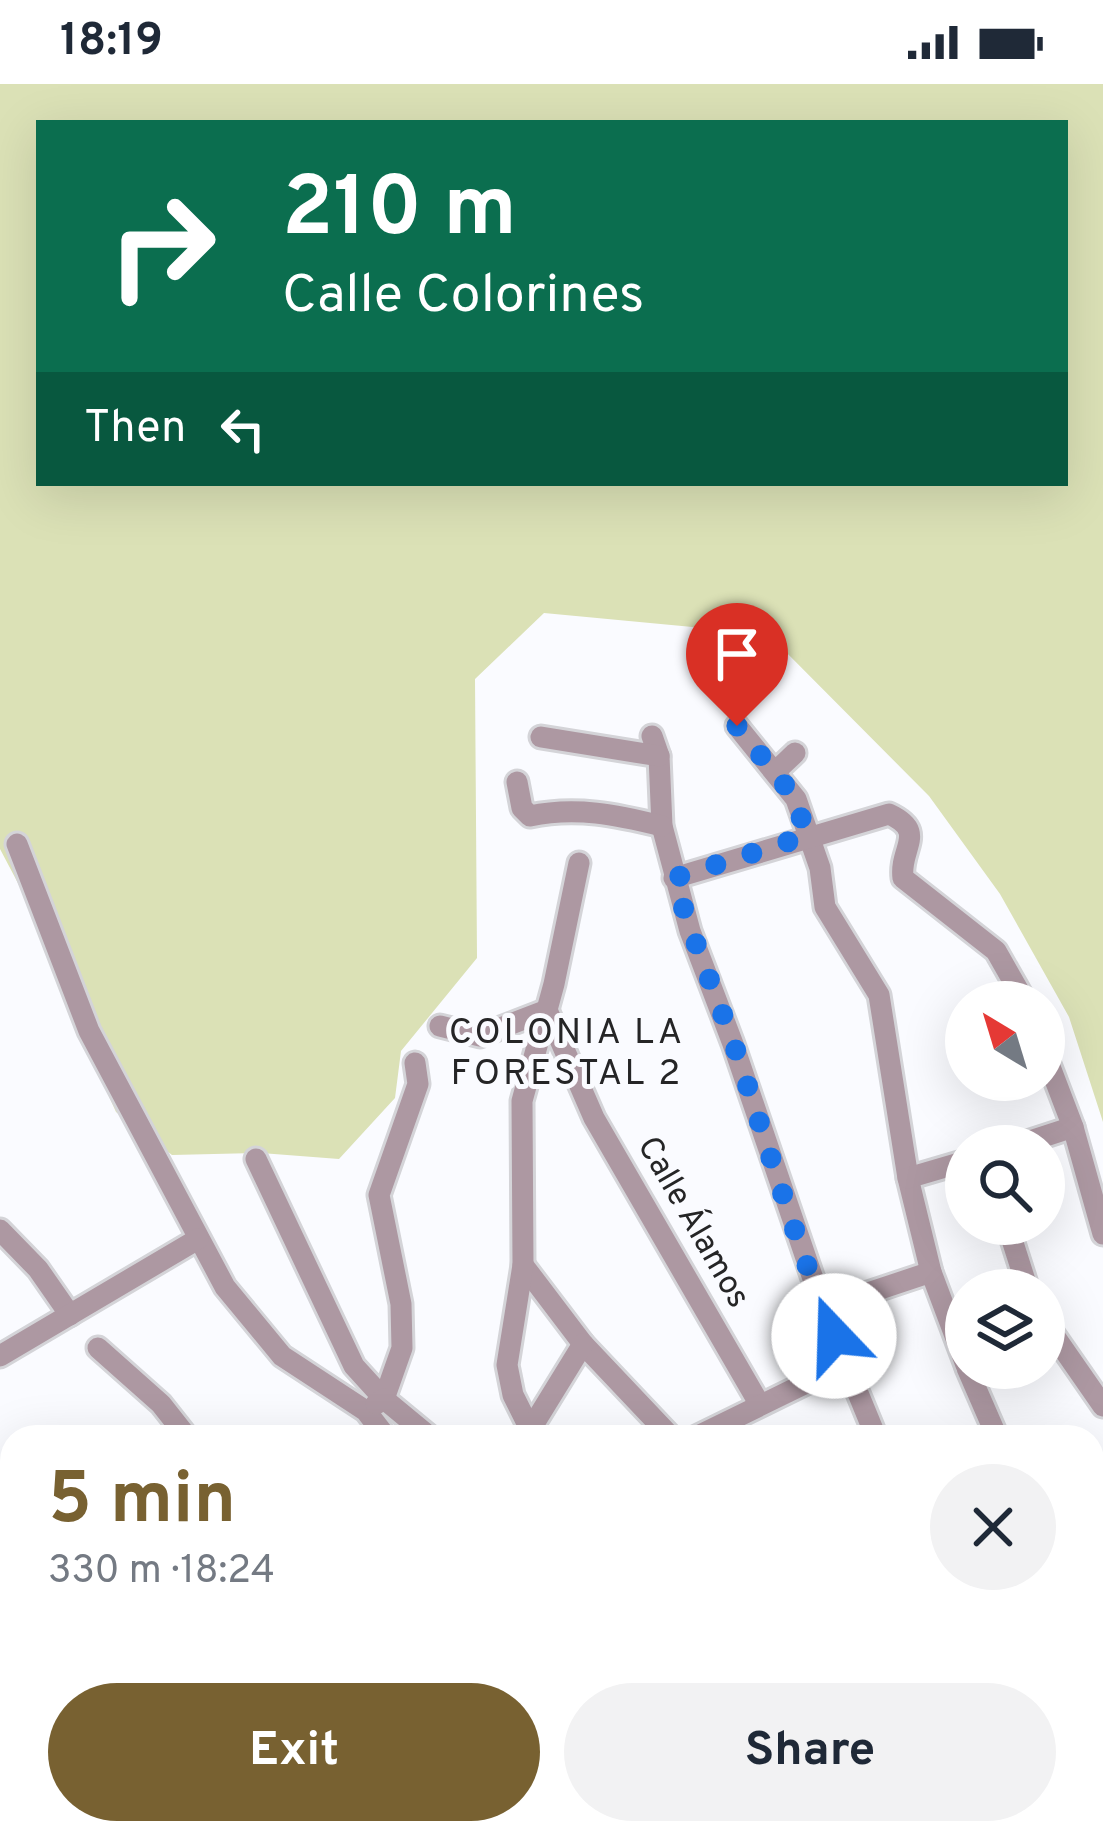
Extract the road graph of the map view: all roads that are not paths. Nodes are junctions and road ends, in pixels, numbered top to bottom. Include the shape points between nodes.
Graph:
1 (737, 726) dead end
2 (541, 737) dead end
3 (795, 753) dead end
4 (776, 771) junction
5 (518, 782) dead end
6 (662, 826) junction
7 (806, 836) junction
8 (17, 844) dead end
9 (579, 863) dead end
10 (674, 878) junction
11 (1013, 981) edge
12 (547, 1010) junction
13 (440, 1026) dead end
14 (415, 1064) dead end
15 (1063, 1101) edge
16 (1073, 1127) junction
17 (1065, 1130) edge
18 (256, 1159) dead end
19 (945, 1167) edge
20 (908, 1178) junction
21 (0, 1230) edge
22 (1103, 1234) edge
23 (198, 1239) junction
24 (523, 1264) junction
25 (931, 1272) junction
26 (823, 1308) junction
27 (945, 1310) edge
28 (70, 1315) junction
29 (583, 1343) junction
30 (98, 1348) dead end
31 (1065, 1352) edge
32 (0, 1356) edge
33 (845, 1364) junction
34 (976, 1389) edge
35 (375, 1405) junction
36 (760, 1405) junction
37 (1103, 1406) edge
38 (178, 1425) edge
39 (382, 1425) edge
40 (409, 1425) edge
41 (525, 1425) edge
42 (533, 1425) edge
43 (660, 1425) edge
44 (720, 1425) edge
45 (871, 1425) edge
46 (993, 1425) edge

1 - 4 street
2 - 6 street via 656,746
3 - 4 street
4 - 7 street via 796,799
5 - 6 street via 530,816 563,809
6 - 10 street
7 - 10 street
7 - 11 street via 890,814 901,819 911,836 903,878 996,951
7 - 20 street via 831,920 879,995
8 - 23 street via 89,1030
9 - 12 street
10 - 26 street
12 - 13 street via 480,1036
12 - 24 street via 522,1101
12 - 36 street, Calle Álamos via 594,1118
14 - 35 street via 418,1084 379,1195 402,1348
15 - 16 street
16 - 17 street
16 - 22 street
18 - 35 street
19 - 20 street
20 - 25 street
21 - 28 street
23 - 28 street
23 - 35 street via 273,1348
24 - 29 street
24 - 41 street via 508,1365
25 - 26 street
25 - 27 street
26 - 33 street
28 - 32 street
29 - 42 street
29 - 43 street
30 - 38 street
31 - 37 street
33 - 36 street
33 - 45 street
34 - 46 street
35 - 39 street
35 - 40 street
36 - 44 street

